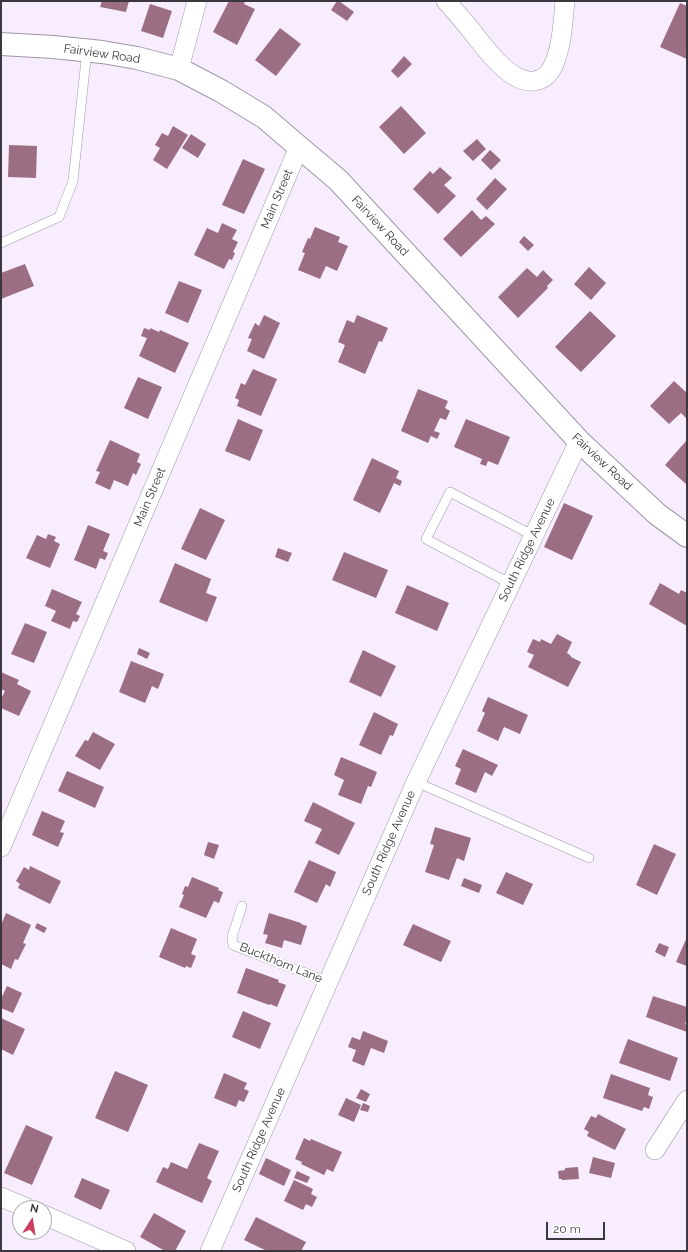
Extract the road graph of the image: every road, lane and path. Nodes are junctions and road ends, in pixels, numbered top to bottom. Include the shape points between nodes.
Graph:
1 (197, 1) edge
2 (446, 1) edge
3 (565, 1) edge
4 (1, 44) edge
5 (86, 50) junction
6 (179, 69) junction
7 (298, 147) junction
8 (1, 243) edge
9 (579, 441) junction
10 (534, 536) junction
11 (687, 536) edge
12 (511, 584) junction
13 (416, 782) junction
14 (1, 847) edge
15 (589, 858) dead end
16 (242, 906) dead end
17 (328, 982) junction
18 (687, 1100) edge
19 (655, 1150) dead end
20 (1, 1197) edge
21 (12, 1202) edge
22 (52, 1219) edge
23 (126, 1251) edge
24 (210, 1251) edge

1 - 6 street
2 - 3 street via 496,60 509,72 531,81 546,76 554,64 558,53
4 - 5 main road, Fairview Road
5 - 6 main road, Fairview Road via 137,58
5 - 8 lane via 73,182 59,217
6 - 7 main road, Fairview Road via 264,117
7 - 9 main road, Fairview Road via 338,180
7 - 14 street, Main Street
9 - 10 street, South Ridge Avenue
9 - 11 main road, Fairview Road via 657,514
10 - 12 street, South Ridge Avenue
10 - 12 lane via 450,492 426,538
12 - 13 street, South Ridge Avenue
13 - 15 lane
13 - 17 street, South Ridge Avenue
16 - 17 lane, Buckthorn Lane via 232,937 233,944
17 - 24 street, South Ridge Avenue
18 - 19 street
20 - 21 street
22 - 23 street

